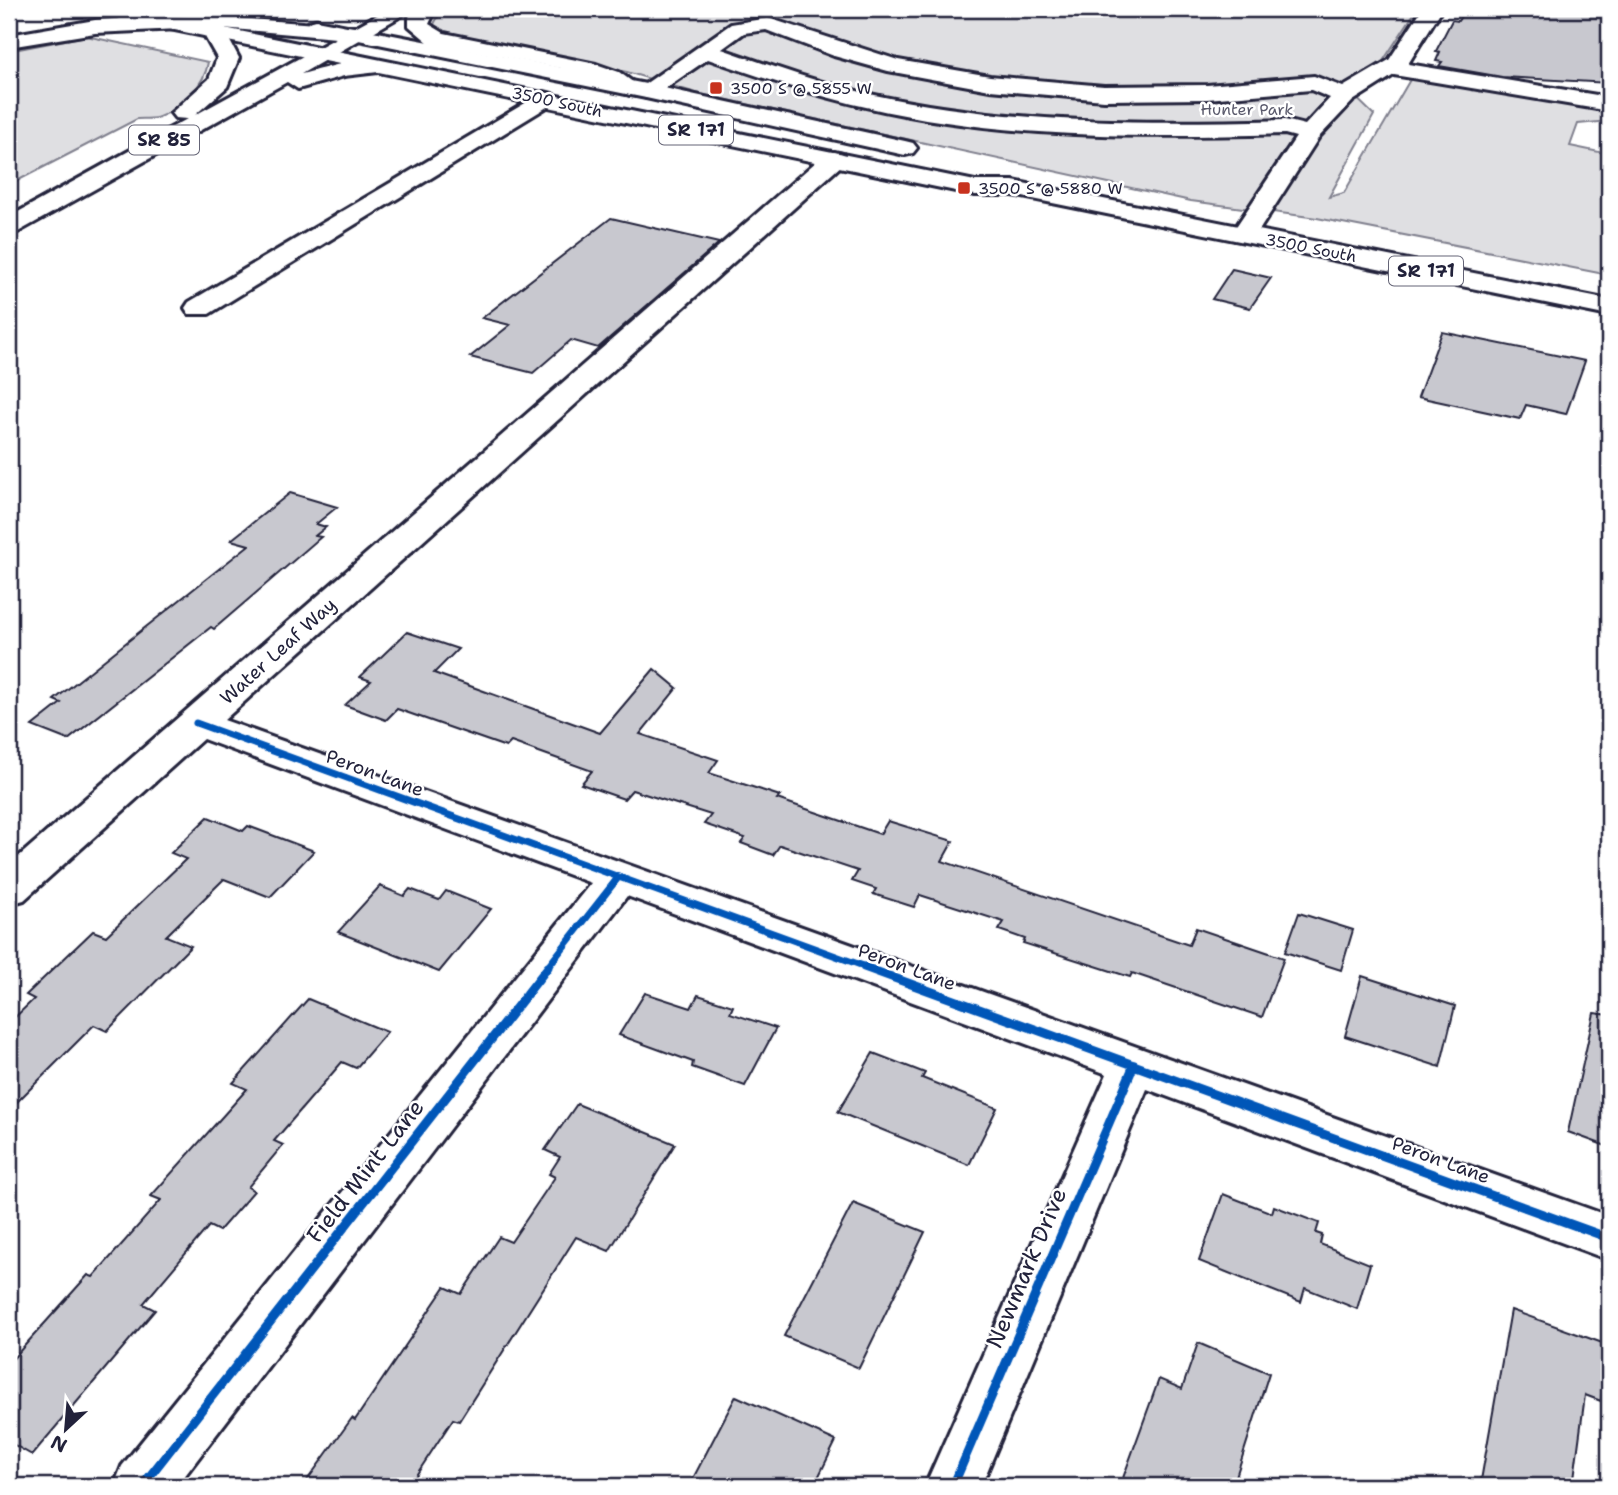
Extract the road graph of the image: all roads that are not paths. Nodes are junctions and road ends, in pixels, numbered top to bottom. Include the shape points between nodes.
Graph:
1 (66, 9) edge
2 (102, 9) edge
3 (123, 9) edge
4 (403, 9) edge
5 (426, 9) edge
6 (1432, 9) edge
7 (341, 10) edge
8 (220, 16) edge
9 (171, 23) junction
10 (10, 25) edge
11 (358, 34) junction
12 (9, 41) edge
13 (704, 50) junction
14 (320, 54) junction
15 (379, 66) junction
16 (1391, 68) junction
17 (638, 89) junction
18 (1345, 96) junction
19 (544, 99) junction
20 (1609, 104) edge
21 (1310, 133) junction
22 (834, 159) junction
23 (1013, 188) junction
24 (9, 208) edge
25 (9, 227) edge
26 (1244, 234) junction
27 (9, 242) edge
28 (200, 307) dead end
29 (1609, 308) edge
30 (196, 723) junction
31 (617, 879) junction
32 (9, 889) edge
33 (1134, 1065) junction
34 (1609, 1238) edge
35 (142, 1486) edge
36 (953, 1486) edge

1 - 10 main road
2 - 9 main road, 3500 South / SR 171
3 - 8 main road
4 - 11 main road, SR 85
5 - 17 main road via 419,26 436,38 598,71
6 - 16 main road
7 - 8 main road
8 - 9 main road, 3500 South / SR 171
8 - 11 main road, 3500 South
8 - 14 main road, 3500 South / SR 171 via 266,42
8 - 24 main road via 226,67 201,101
9 - 12 main road via 74,29
11 - 14 main road, SR 85
11 - 17 main road, 3500 South / SR 171
13 - 17 main road
13 - 18 main road via 738,28 768,24 896,66 990,83 1104,93 1207,92 1314,83
13 - 21 main road via 811,86 980,120 1131,129 1286,127
14 - 15 main road, 3500 South / SR 171
14 - 25 main road, SR 85
15 - 19 main road, 3500 South / SR 171
15 - 27 main road via 325,74 279,90
16 - 18 main road
16 - 20 main road
17 - 23 main road, 3500 South / SR 171 via 820,127 988,169
18 - 21 main road
19 - 22 main road, 3500 South / SR 171
19 - 28 main road
21 - 26 main road
22 - 23 main road, 3500 South / SR 171 via 975,188
22 - 30 main road, Water Leaf Way
23 - 26 main road, 3500 South / SR 171
26 - 29 main road, 3500 South / SR 171
30 - 31 main road, Peron Lane
30 - 32 main road, Water Leaf Way
31 - 33 main road, Peron Lane
31 - 35 main road, Field Mint Lane
33 - 34 main road, Peron Lane
33 - 36 main road, Newmark Drive

